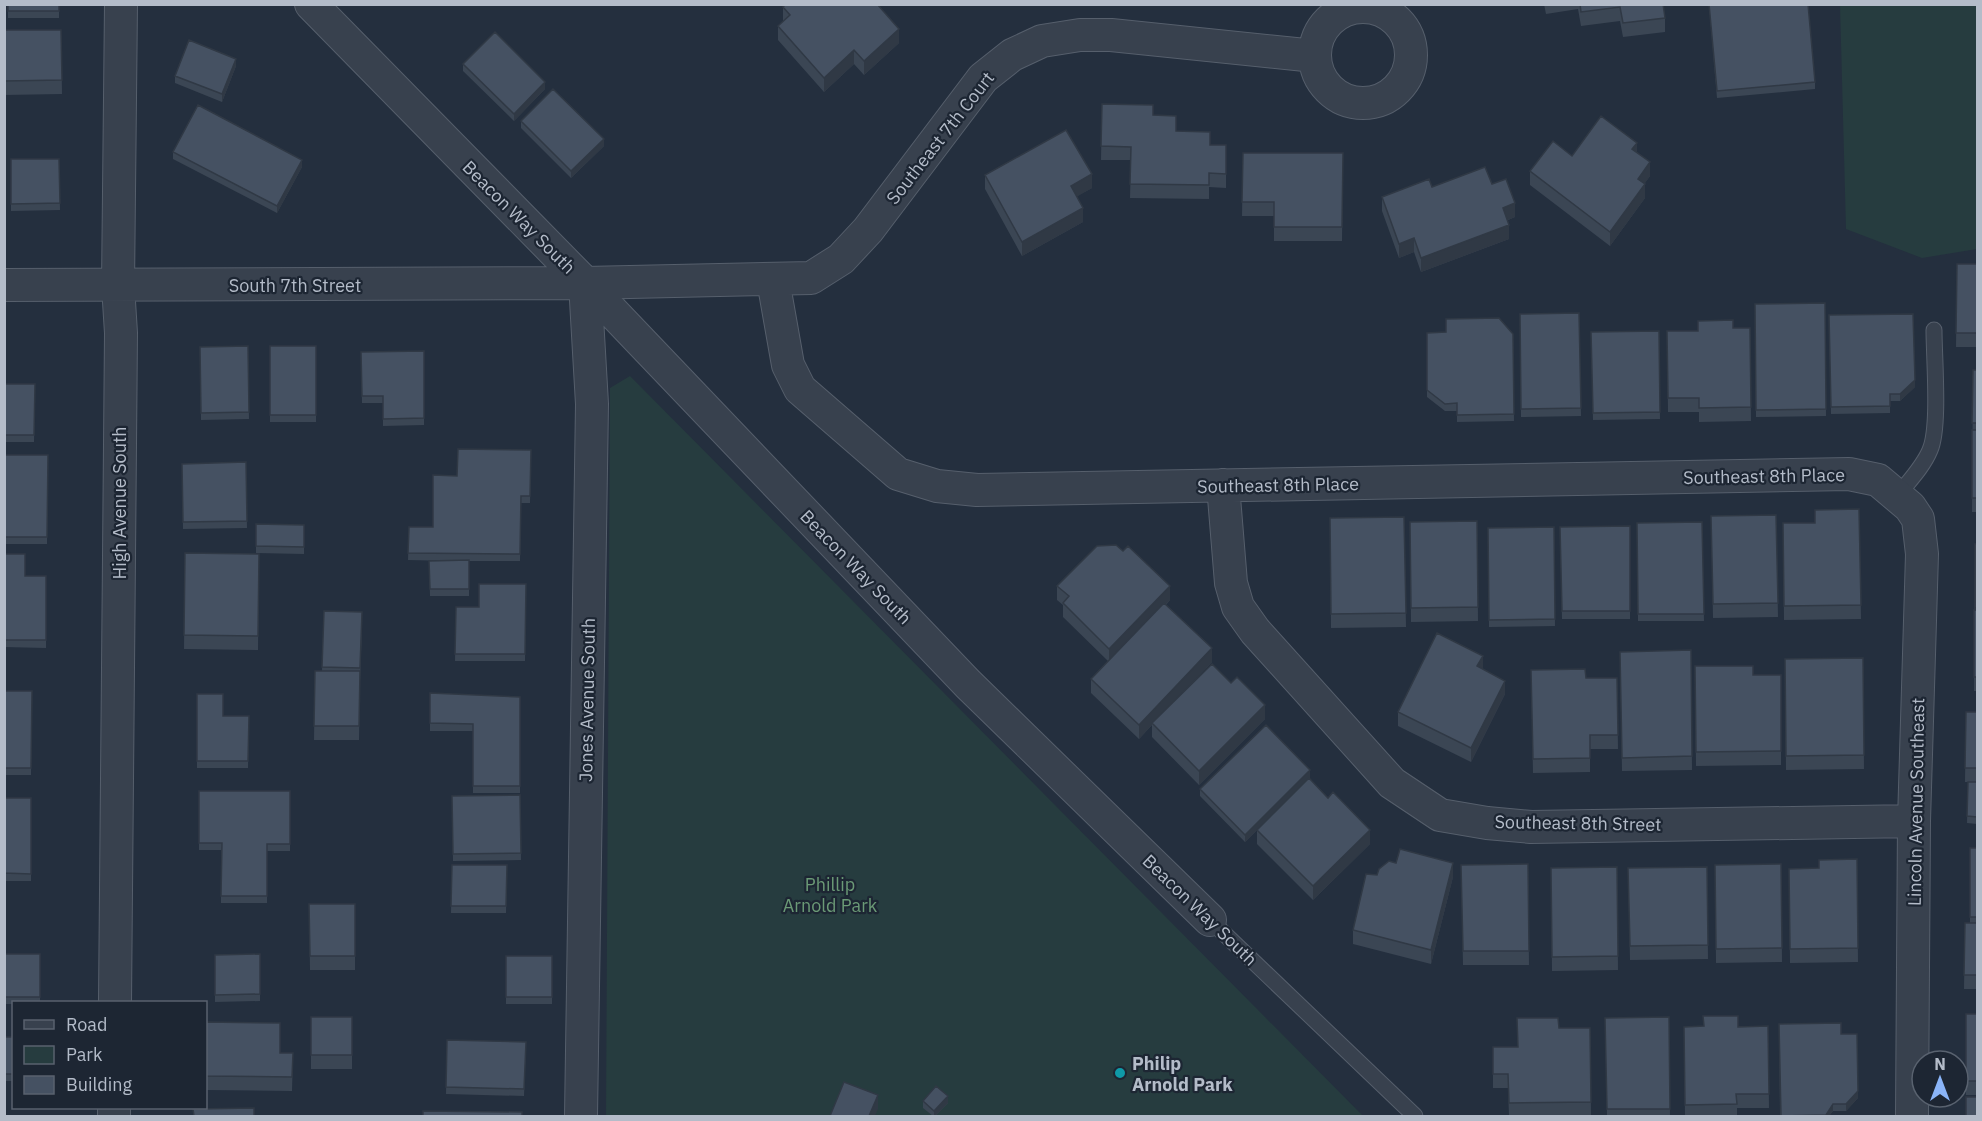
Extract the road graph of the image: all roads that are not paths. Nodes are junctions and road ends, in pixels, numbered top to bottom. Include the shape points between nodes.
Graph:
1 (122, 4) edge
2 (311, 4) edge
3 (1315, 56) dead end
4 (773, 280) junction
5 (585, 283) junction
6 (4, 285) edge
7 (118, 286) junction
8 (1934, 330) dead end
9 (1223, 485) junction
10 (1898, 495) junction
11 (1914, 821) junction
12 (1210, 920) joint
13 (115, 1001) edge
14 (581, 1116) edge
15 (1415, 1116) edge
16 (1912, 1116) edge

1 - 7 street, High Avenue South
2 - 5 street, Beacon Way South
3 - 4 street, Southeast 7th Court via 1111,35 1042,41 1012,55 983,78 868,230 841,259 811,278
4 - 5 street, Southeast 7th Court
4 - 9 street, Southeast 8th Place via 788,365 800,389 898,474 937,486 977,490
5 - 7 street, South 7th Street
5 - 12 street, Beacon Way South via 968,684
5 - 14 street, Jones Avenue South via 592,404
6 - 7 street, South 7th Street
7 - 13 street, High Avenue South
8 - 10 lane via 1933,444 1923,464
9 - 10 street, Southeast 8th Place via 1849,474 1878,480
9 - 11 street, Southeast 8th Street via 1231,583 1238,607 1255,631 1392,783 1440,815 1531,827
10 - 11 street, Lincoln Avenue Southeast via 1918,519 1922,554
11 - 16 street, Lincoln Avenue Southeast
12 - 15 lane, Beacon Way South

